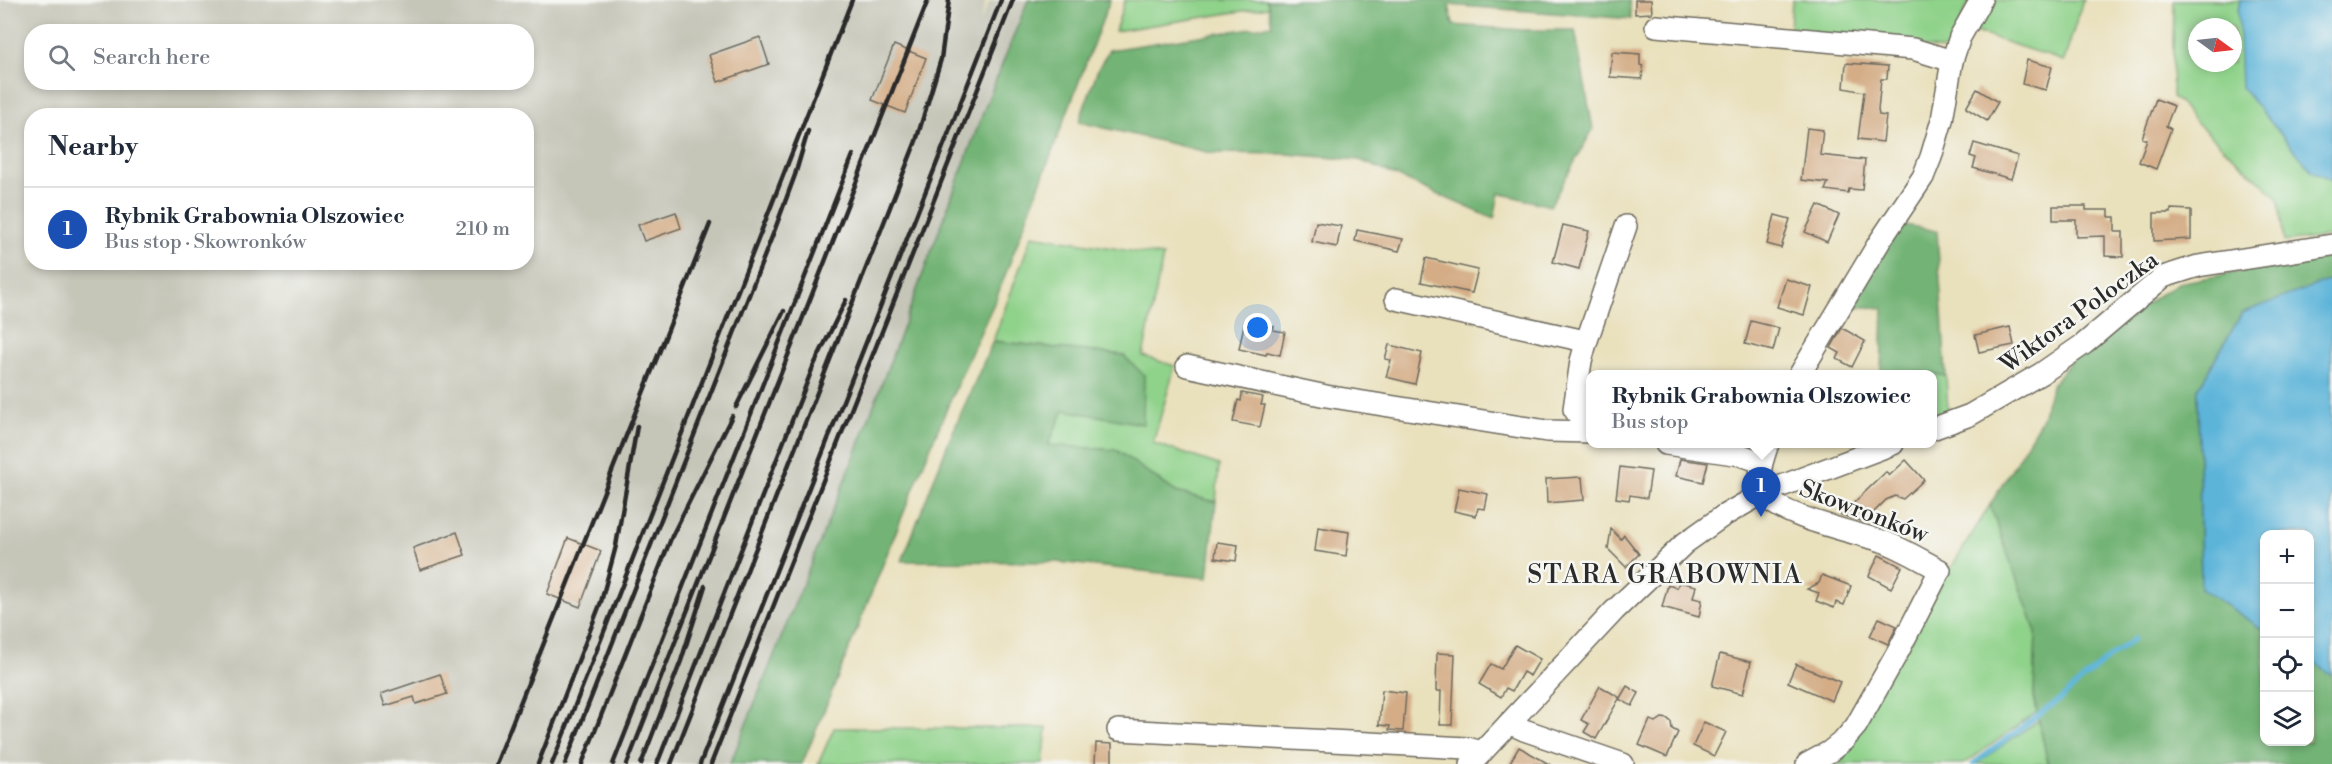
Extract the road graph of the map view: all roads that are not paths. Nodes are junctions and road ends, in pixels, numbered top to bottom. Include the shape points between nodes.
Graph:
1 (1981, 0) edge
2 (1656, 26) dead end
3 (1952, 61) junction
4 (1626, 226) dead end
5 (2332, 245) edge
6 (1396, 299) dead end
7 (1586, 343) junction
8 (1187, 366) dead end
9 (1803, 370) edge
10 (1586, 426) edge
11 (1937, 427) edge
12 (1586, 432) edge
13 (1691, 448) edge
14 (1882, 448) edge
15 (1765, 453) edge
16 (1763, 493) junction
17 (1509, 723) junction
18 (1118, 730) dead end
19 (1476, 758) edge
20 (1811, 763) edge
21 (1623, 764) edge

1 - 3 street via 1960,37
2 - 3 street via 1913,49
3 - 9 street via 1942,120 1923,177
4 - 7 street
5 - 11 street, Wiktora Poloczka via 2198,266 2163,277 2084,344 2042,373 1970,415
6 - 7 street
7 - 10 street via 1574,408
8 - 12 street via 1326,396 1546,431
13 - 15 street via 1741,456
14 - 16 street
15 - 16 street, Skowronków via 1760,477
16 - 17 street via 1670,556
16 - 20 street, Skowronków via 1808,519 1883,542 1940,570 1856,726
17 - 19 street
17 - 21 street
18 - 19 street via 1467,748

